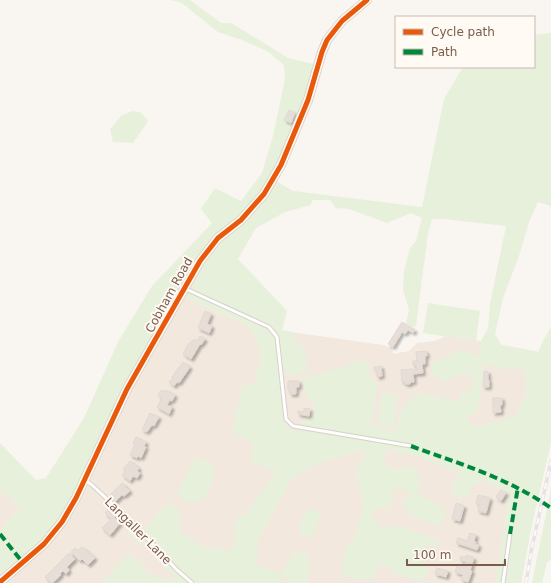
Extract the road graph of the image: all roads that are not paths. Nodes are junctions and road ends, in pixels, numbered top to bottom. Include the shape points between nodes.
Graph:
1 (366, 0) edge
2 (185, 288) junction
3 (412, 446) dead end
4 (84, 480) junction
5 (510, 534) dead end
6 (0, 582) edge
7 (192, 583) edge
8 (503, 583) edge

1 - 2 street, Cobham Road via 342,21 327,40 308,100 281,165 264,194 240,220 218,238 200,261
2 - 3 lane via 269,327 277,337 286,419 293,426
2 - 4 street, Cobham Road via 127,389
4 - 6 street, Cobham Road via 51,536
4 - 7 lane, Langaller Lane via 134,524
5 - 8 lane

